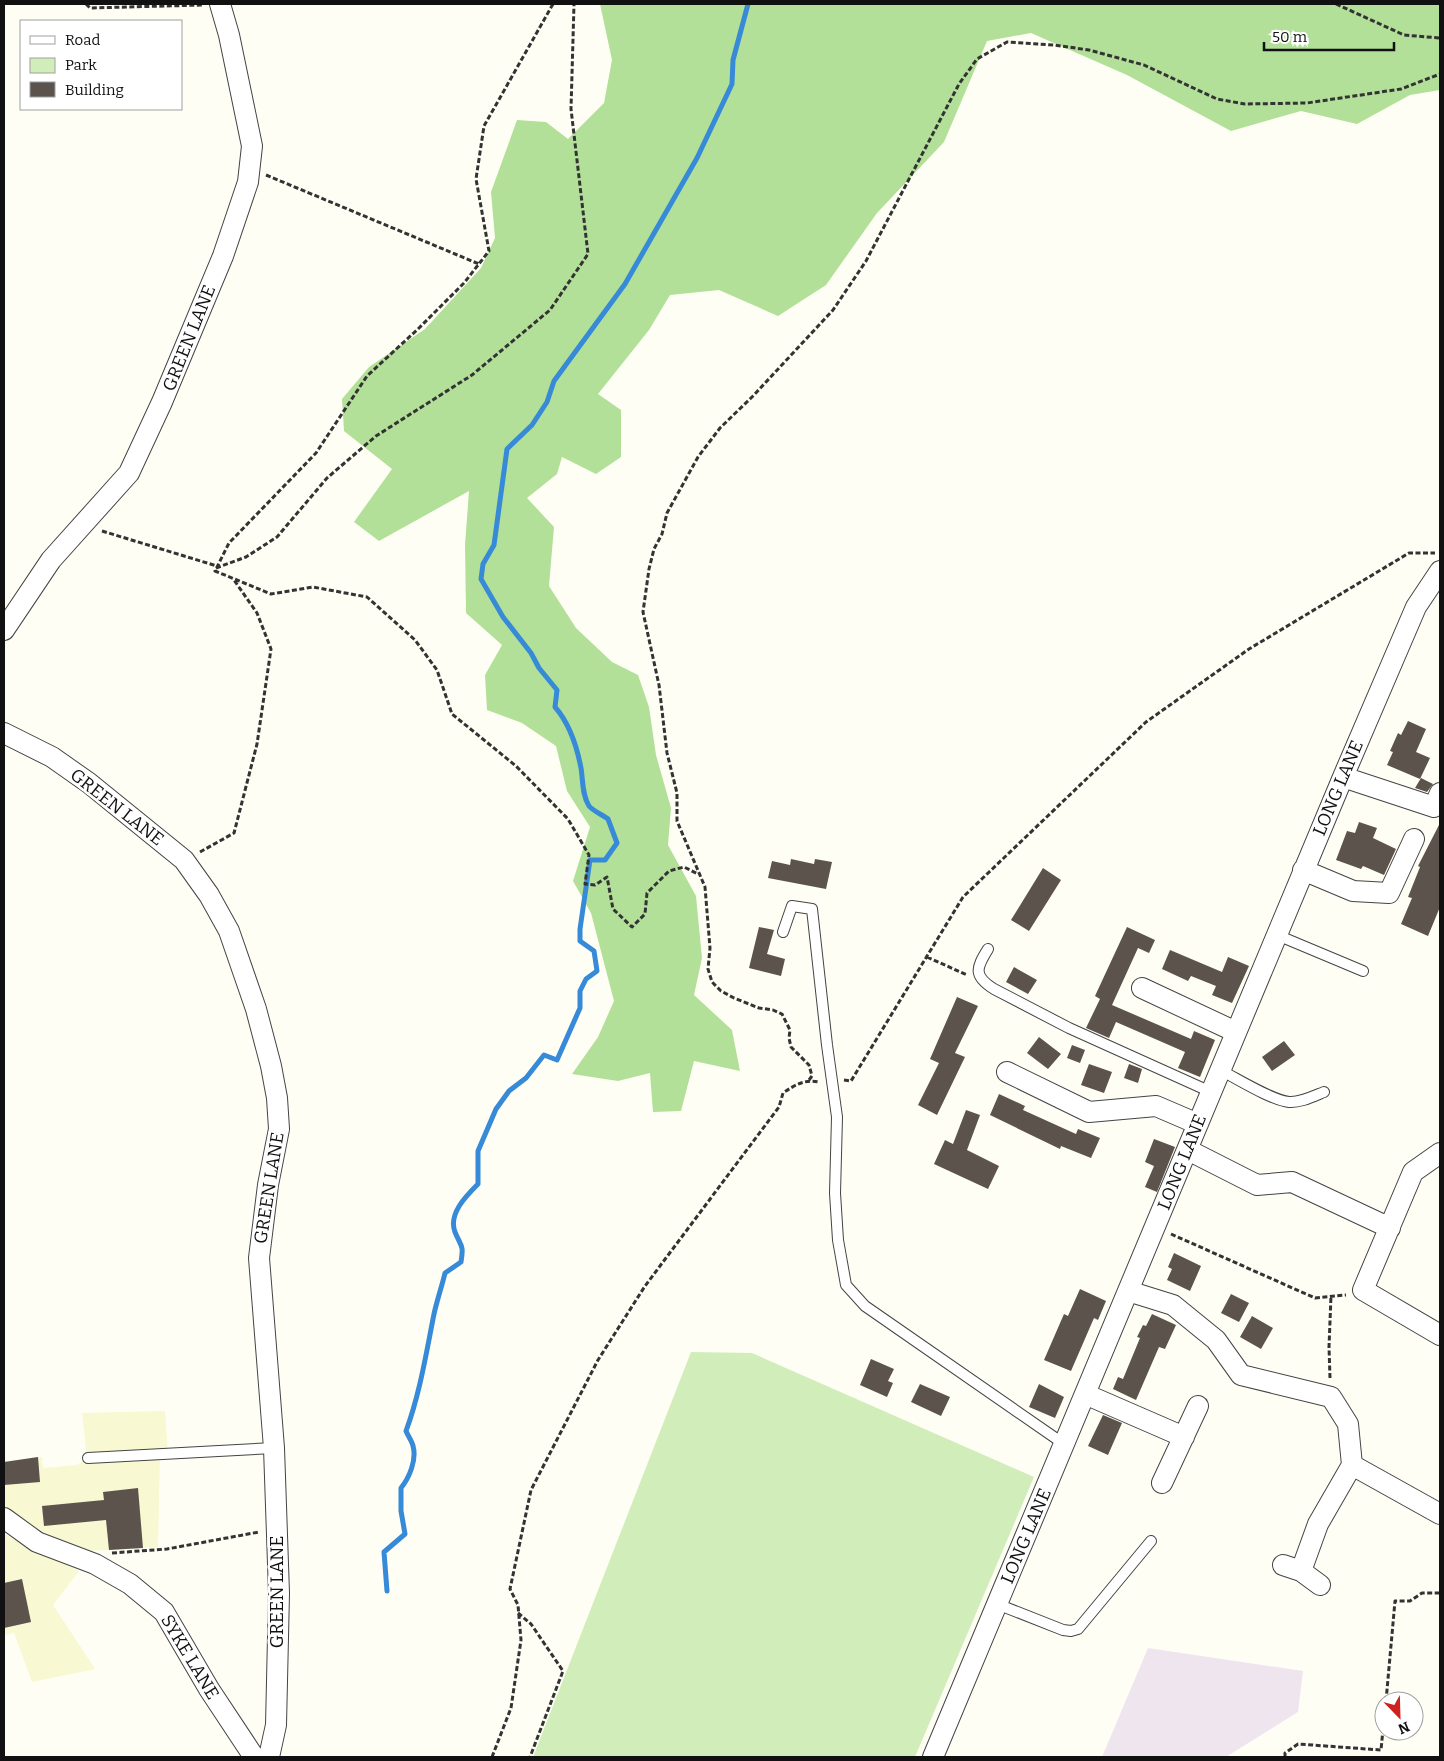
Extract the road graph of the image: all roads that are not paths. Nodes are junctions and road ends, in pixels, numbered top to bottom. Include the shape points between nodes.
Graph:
1 (221, 4) edge
2 (1440, 571) edge
3 (4, 630) edge
4 (4, 732) edge
5 (1342, 777) junction
6 (1440, 793) edge
7 (1414, 839) dead end
8 (1303, 870) junction
9 (783, 932) dead end
10 (1277, 935) junction
11 (988, 949) dead end
12 (1363, 971) dead end
13 (1142, 988) dead end
14 (1236, 1032) junction
15 (1220, 1070) junction
16 (1007, 1072) dead end
17 (1211, 1092) junction
18 (1324, 1092) dead end
19 (1198, 1124) junction
20 (1188, 1150) junction
21 (1440, 1153) edge
22 (1390, 1228) junction
23 (1128, 1291) junction
24 (1440, 1335) edge
25 (1085, 1394) junction
26 (1198, 1406) dead end
27 (1184, 1437) junction
28 (1064, 1444) junction
29 (274, 1448) junction
30 (88, 1458) dead end
31 (1352, 1464) junction
32 (1162, 1483) dead end
33 (1440, 1514) edge
34 (4, 1518) edge
35 (1151, 1541) dead end
36 (1320, 1585) dead end
37 (997, 1604) junction
38 (254, 1757) edge
39 (269, 1757) edge
40 (933, 1757) edge

1 - 3 street, GREEN LANE via 252,146 248,182 223,256 129,473 51,560
2 - 5 street, LONG LANE via 1416,607
4 - 29 street, GREEN LANE via 52,757 89,783 184,860 209,894 229,931 256,1008 277,1098 279,1129 259,1258
5 - 6 street via 1434,807
5 - 8 street, LONG LANE
7 - 8 street via 1389,894 1353,891
8 - 10 street, LONG LANE
9 - 28 lane via 792,906 812,909 837,1117 835,1193 838,1240 846,1285 865,1306
10 - 12 lane
10 - 14 street, LONG LANE
11 - 17 lane via 979,964 979,976 983,982 1069,1028
13 - 14 street
14 - 15 street, LONG LANE
15 - 17 street, LONG LANE
15 - 18 lane via 1290,1102
16 - 19 street via 1089,1112 1156,1106
17 - 19 street, LONG LANE
19 - 20 street, LONG LANE
20 - 22 street via 1257,1185 1292,1182
20 - 23 street, LONG LANE
21 - 22 street via 1413,1172
22 - 24 street via 1364,1290
23 - 25 street, LONG LANE
23 - 31 street via 1174,1305 1216,1340 1241,1375 1331,1397 1348,1424
25 - 27 street
25 - 28 street, LONG LANE
26 - 27 street
27 - 32 street
28 - 37 street, LONG LANE
29 - 30 lane
29 - 39 street, GREEN LANE via 279,1593 276,1725
31 - 33 street
31 - 36 street via 1292,1568
34 - 38 street, SYKE LANE via 36,1542 95,1564 130,1584 164,1612
35 - 37 lane via 1078,1629 1062,1630
37 - 40 street, LONG LANE

